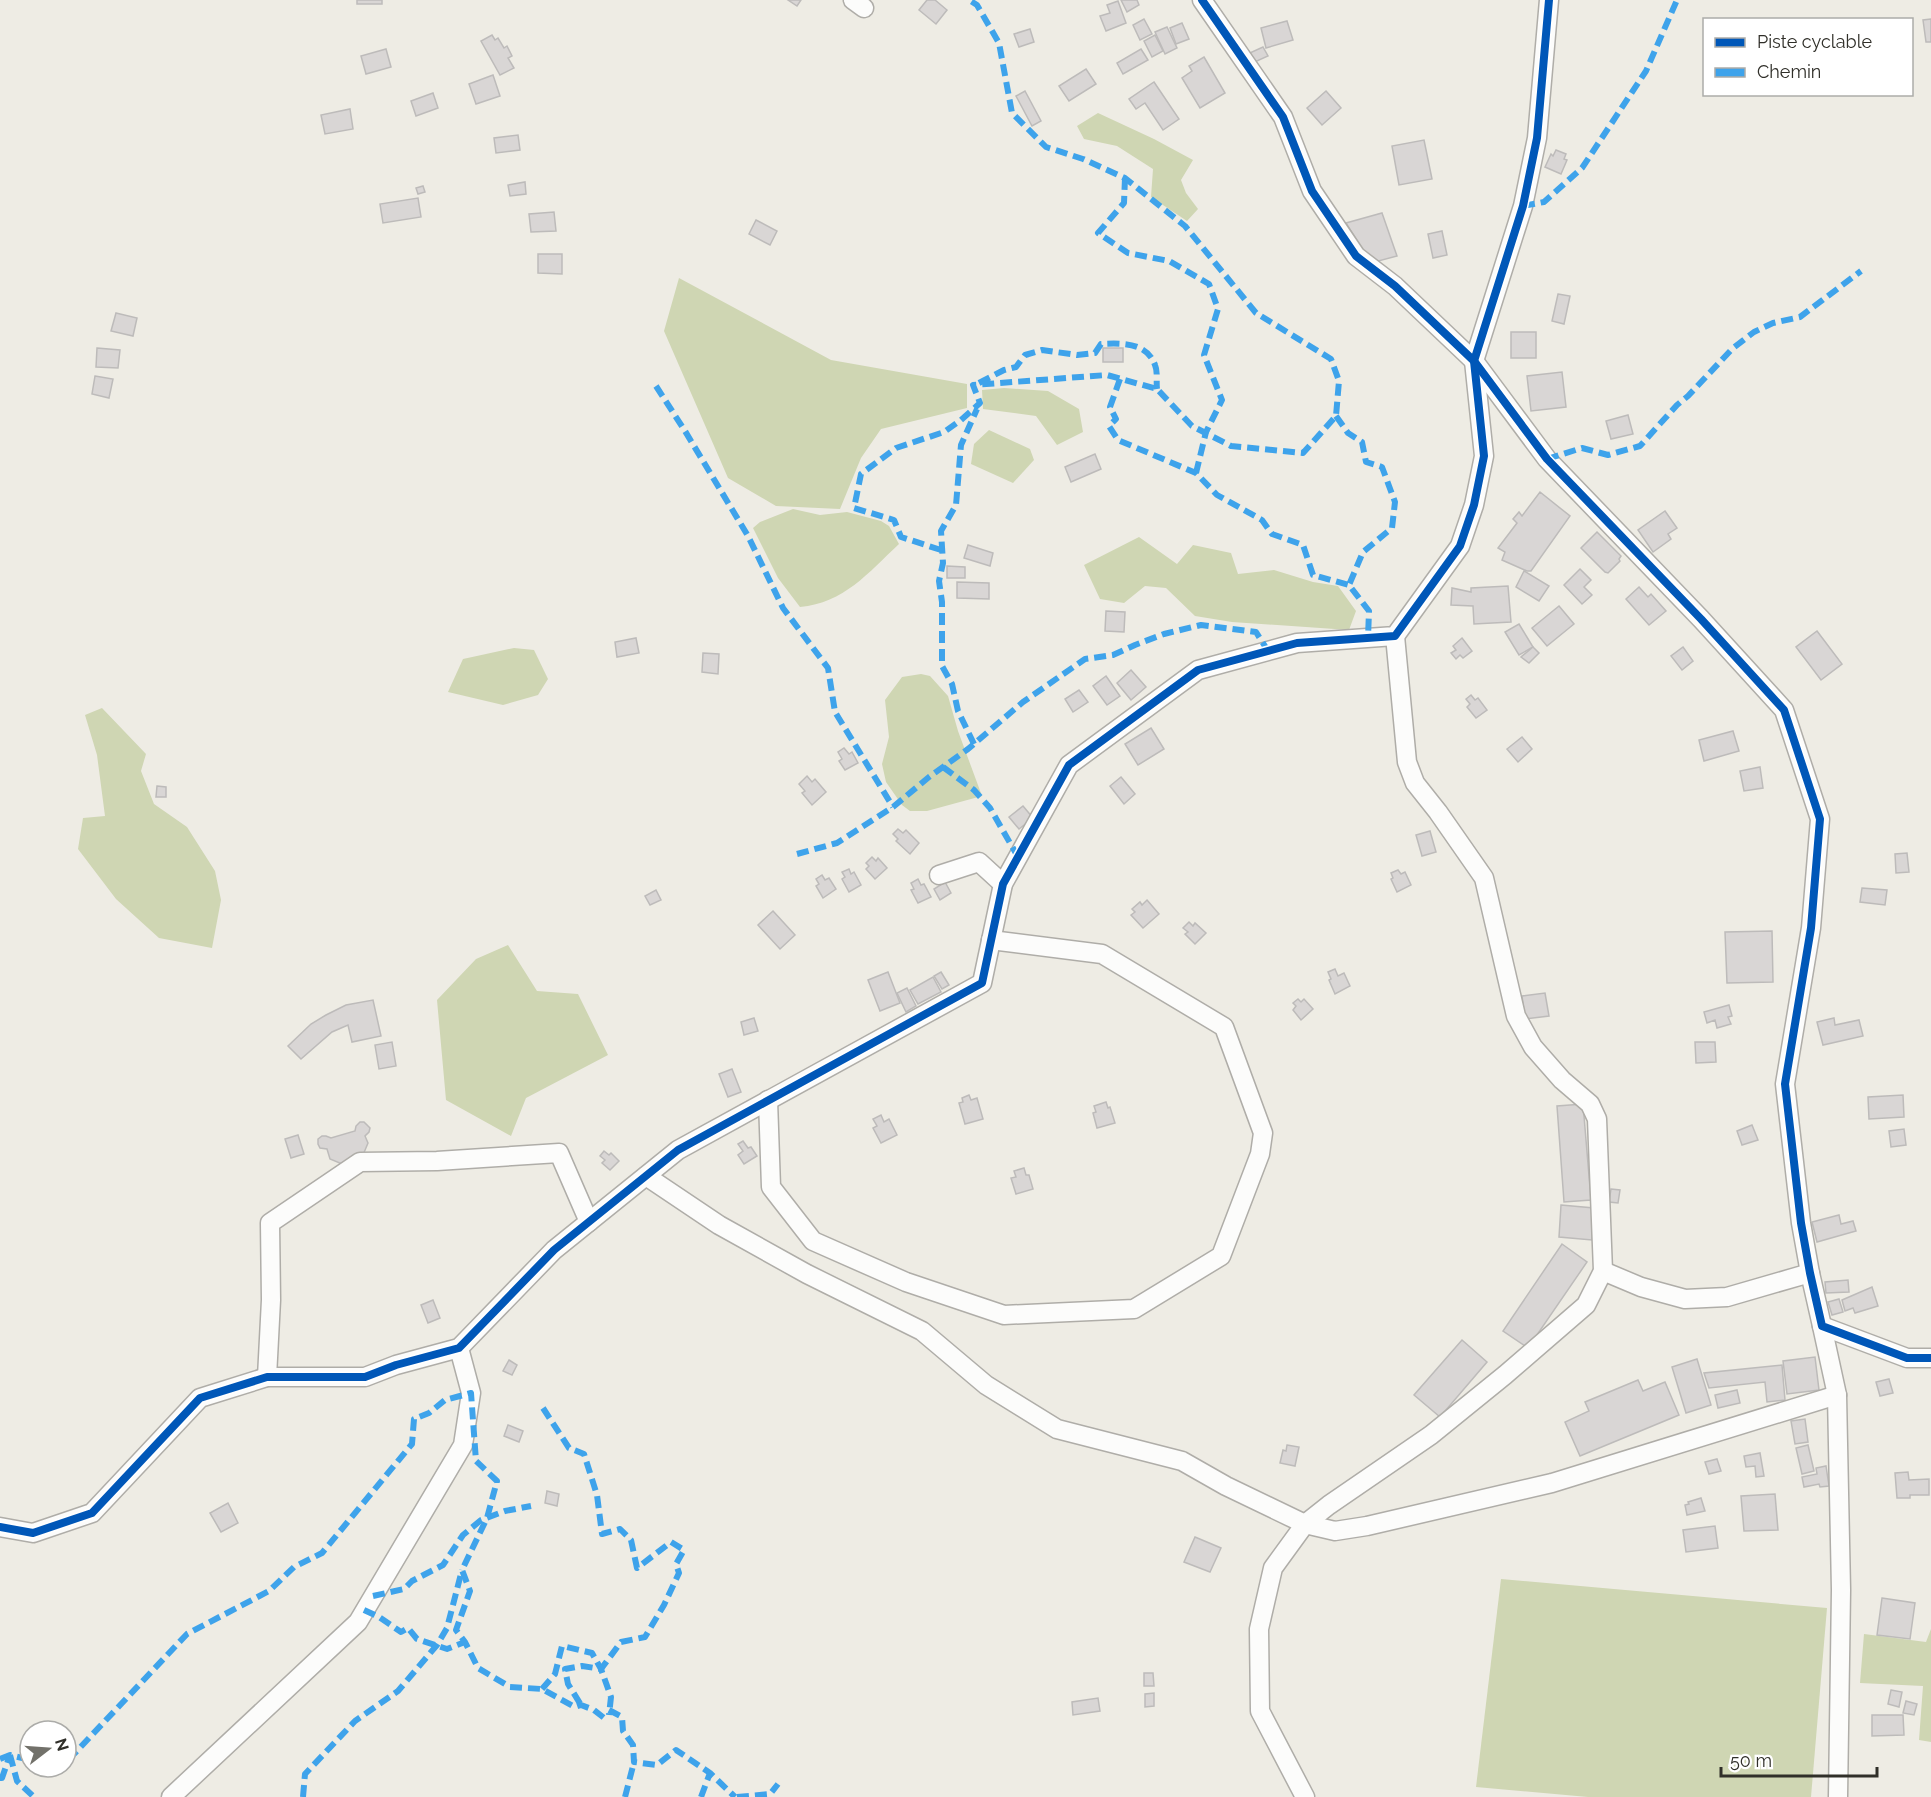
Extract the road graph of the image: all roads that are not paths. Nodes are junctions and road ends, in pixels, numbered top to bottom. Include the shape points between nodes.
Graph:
1 (1202, 0) edge
2 (1549, 0) edge
3 (1474, 361) junction
4 (1395, 636) junction
5 (939, 875) dead end
6 (1003, 884) junction
7 (991, 940) junction
8 (768, 1100) junction
9 (646, 1176) junction
10 (589, 1222) junction
11 (1603, 1271) junction
12 (1810, 1273) junction
13 (1822, 1326) junction
14 (459, 1348) junction
15 (1931, 1358) edge
16 (267, 1377) junction
17 (1837, 1395) junction
18 (1305, 1524) junction
19 (0, 1527) edge
20 (171, 1797) edge
21 (1305, 1797) edge
22 (1838, 1797) edge

1 - 3 street via 1282,117 1312,191 1356,256 1395,286
2 - 3 street via 1537,138 1523,206
3 - 4 street via 1484,456 1474,505 1460,546
3 - 12 street via 1547,459 1784,710 1820,819 1811,928 1785,1084
4 - 6 street via 1297,644 1198,670 1069,765
4 - 11 street via 1407,762 1415,783 1484,878 1516,1016 1533,1047 1590,1104 1597,1119
5 - 6 street via 979,862
6 - 7 street
7 - 8 street via 982,983
7 - 8 street via 1102,954 1224,1027 1263,1133 1260,1155 1221,1256 1134,1309 1004,1315 917,1286 813,1241 771,1187
8 - 9 street via 678,1150
9 - 10 street
9 - 18 street via 719,1225 922,1331 986,1384 1057,1429 1182,1461
10 - 14 street via 554,1250
10 - 16 street via 559,1153 360,1162 270,1223
11 - 12 street via 1685,1299 1726,1297
11 - 18 street via 1586,1305 1514,1367 1431,1435
12 - 13 street
13 - 15 street via 1907,1358
13 - 17 street
14 - 16 street via 365,1377
14 - 20 street via 471,1393 464,1444 358,1622
16 - 19 street via 200,1398 92,1513 33,1533
17 - 18 street via 1552,1482 1367,1526 1335,1531
17 - 22 street via 1841,1590
18 - 21 street via 1273,1568 1259,1629 1260,1711

